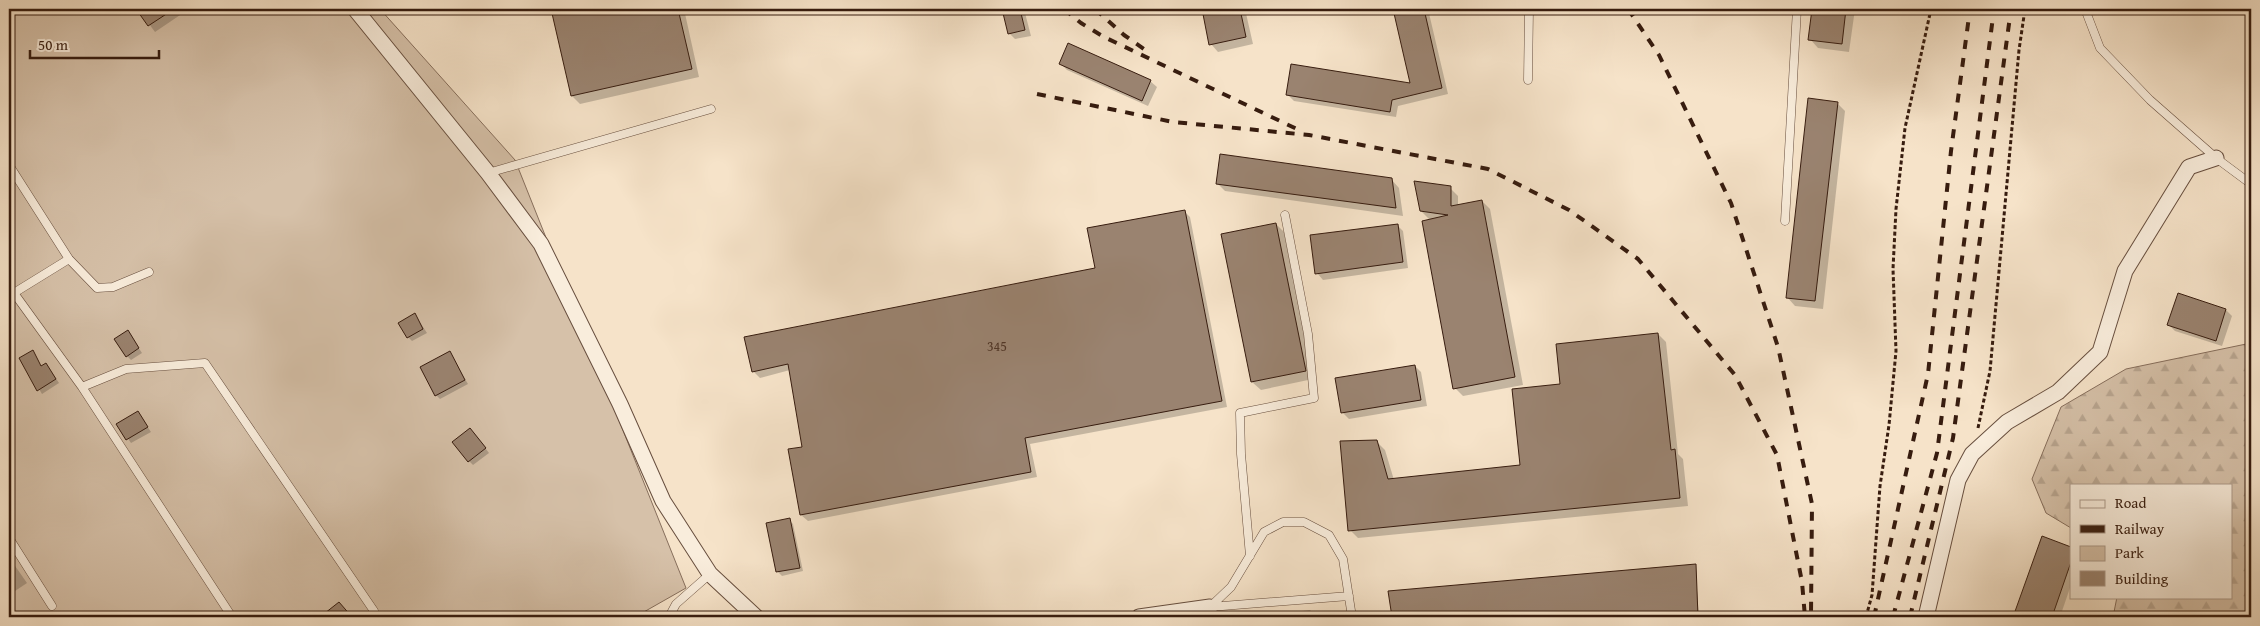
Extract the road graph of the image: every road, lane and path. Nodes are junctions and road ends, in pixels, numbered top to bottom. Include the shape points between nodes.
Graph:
1 (355, 9) edge
2 (1529, 9) edge
3 (1797, 9) edge
4 (1931, 9) edge
5 (2025, 9) edge
6 (2084, 9) edge
7 (1528, 80) dead end
8 (711, 109) dead end
9 (2216, 158) junction
10 (9, 165) edge
11 (488, 173) junction
12 (2251, 184) edge
13 (1285, 215) dead end
14 (1785, 221) dead end
15 (69, 259) junction
16 (149, 272) dead end
17 (11, 295) edge
18 (82, 387) junction
19 (1972, 454) junction
20 (9, 538) edge
21 (1250, 556) junction
22 (710, 574) junction
23 (1349, 596) junction
24 (52, 606) dead end
25 (1210, 607) junction
26 (374, 610) dead end
27 (232, 617) edge
28 (669, 617) edge
29 (756, 617) edge
30 (1139, 617) edge
31 (1352, 617) edge
32 (1866, 617) edge
33 (1926, 617) edge

1 - 11 street
2 - 7 lane
3 - 14 lane
4 - 32 path via 1905,128 1896,209 1893,269 1896,351 1880,486 1872,595
5 - 19 path via 1990,371
6 - 9 lane via 2100,48 2150,100
8 - 11 lane
9 - 12 lane
9 - 19 street via 2189,167 2125,271 2100,352 2058,392 2007,422
10 - 15 lane
11 - 22 street via 541,244 620,404 663,501
13 - 21 lane via 1308,334 1314,398 1240,413
15 - 16 lane via 97,288 113,288
15 - 17 lane
17 - 18 lane
18 - 26 lane via 126,369 205,363
18 - 27 lane
19 - 33 street via 1958,480
20 - 24 lane
21 - 23 lane via 1264,532 1283,522 1304,522 1329,535 1343,559
21 - 25 lane via 1231,587
22 - 28 lane via 676,604
22 - 29 street
23 - 25 lane
23 - 31 lane
25 - 30 street

